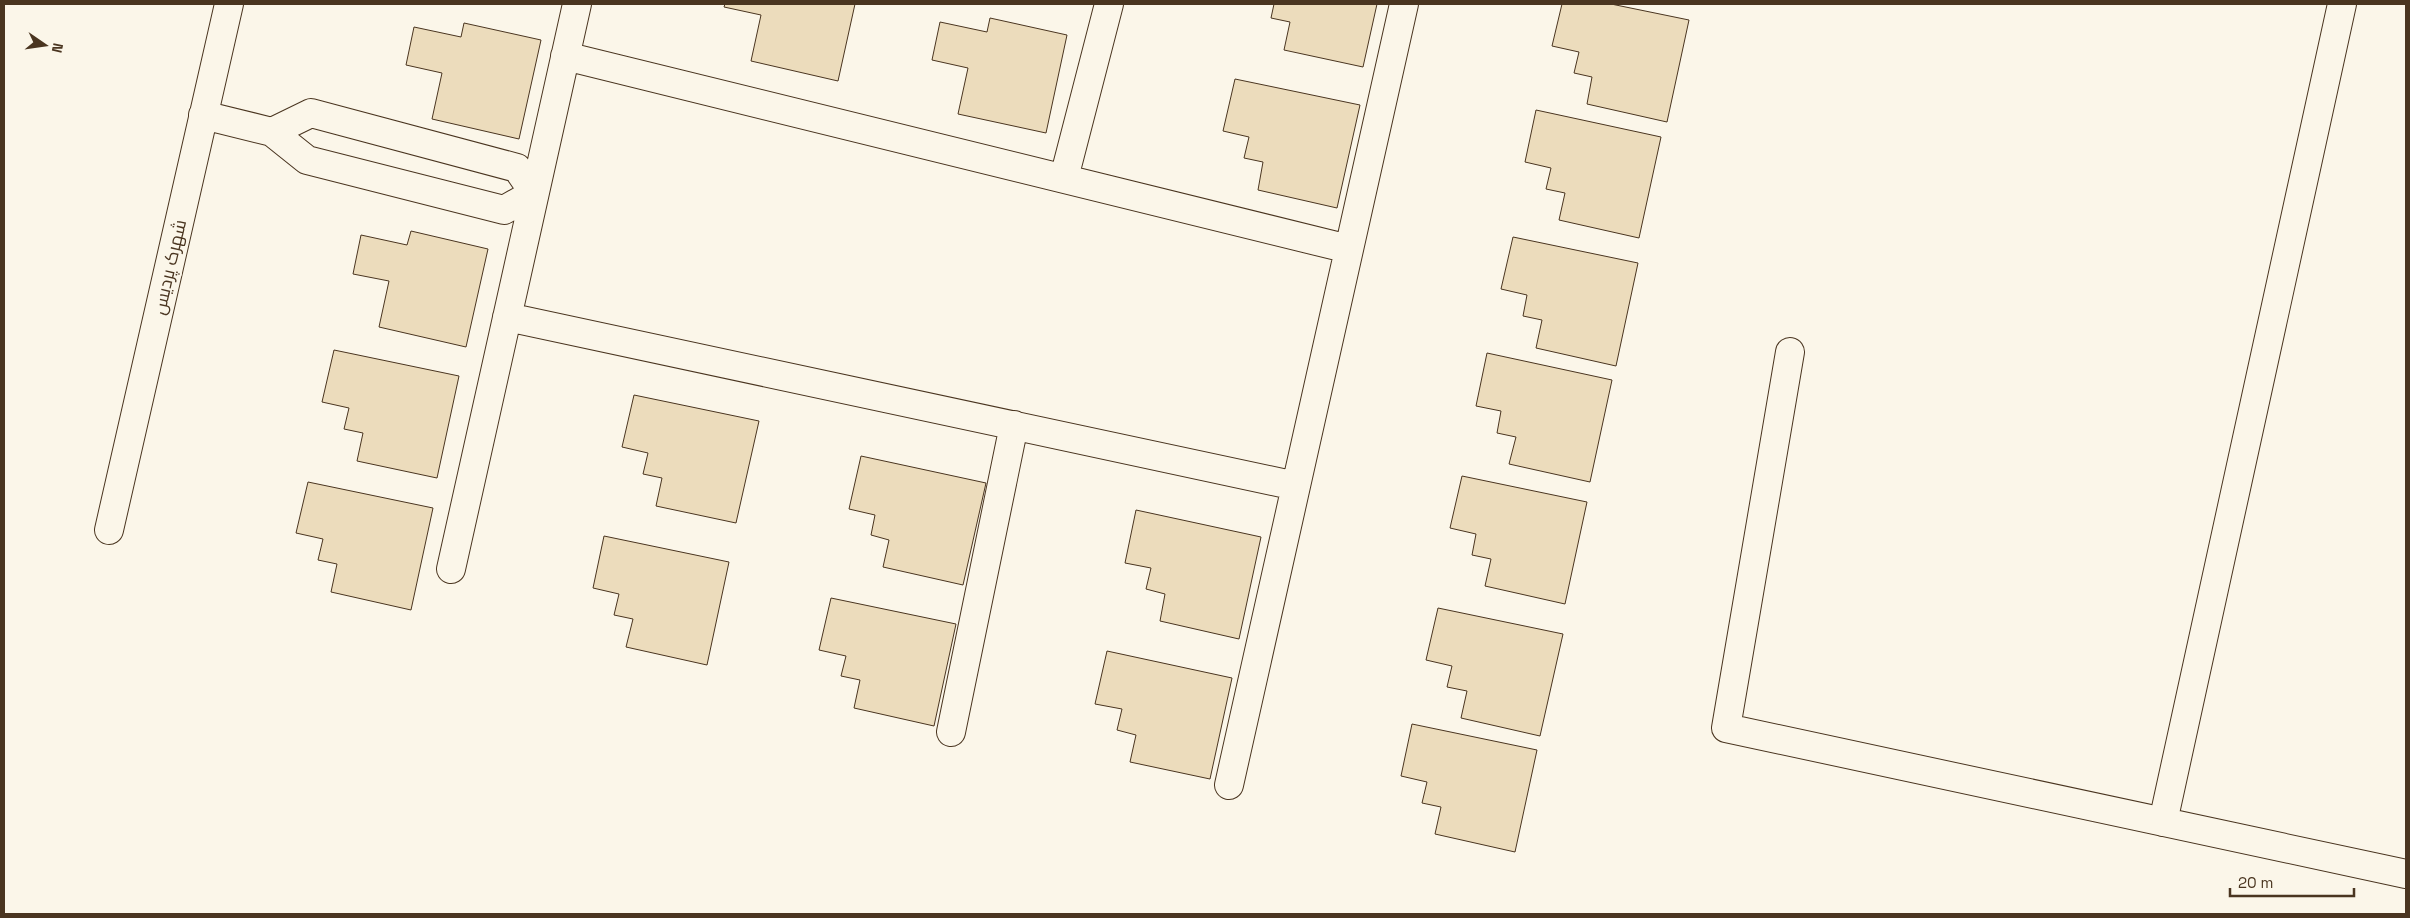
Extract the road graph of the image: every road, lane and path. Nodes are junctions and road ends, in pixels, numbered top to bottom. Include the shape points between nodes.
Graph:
1 (229, 4) edge
2 (577, 4) edge
3 (1109, 4) edge
4 (1404, 4) edge
5 (2342, 4) edge
6 (565, 56) junction
7 (203, 115) junction
8 (272, 132) junction
9 (1064, 178) junction
10 (534, 193) junction
11 (1349, 249) junction
12 (507, 317) junction
13 (1790, 352) dead end
14 (1014, 425) junction
15 (1296, 486) junction
16 (109, 530) dead end
17 (451, 568) dead end
18 (951, 732) dead end
19 (1229, 785) dead end
20 (2163, 822) junction
21 (2406, 874) edge

1 - 7 street, شهرک پردیس
2 - 6 street
3 - 9 street
4 - 11 street
5 - 20 street
6 - 9 street
6 - 10 street
7 - 8 street
7 - 16 street, شهرک پردیس
8 - 10 street via 307,160 504,210
8 - 10 street via 311,113 518,168
9 - 11 street
10 - 12 street
11 - 15 street
12 - 14 street
12 - 17 street
13 - 20 street via 1726,728
14 - 15 street
14 - 18 street
15 - 19 street
20 - 21 street

